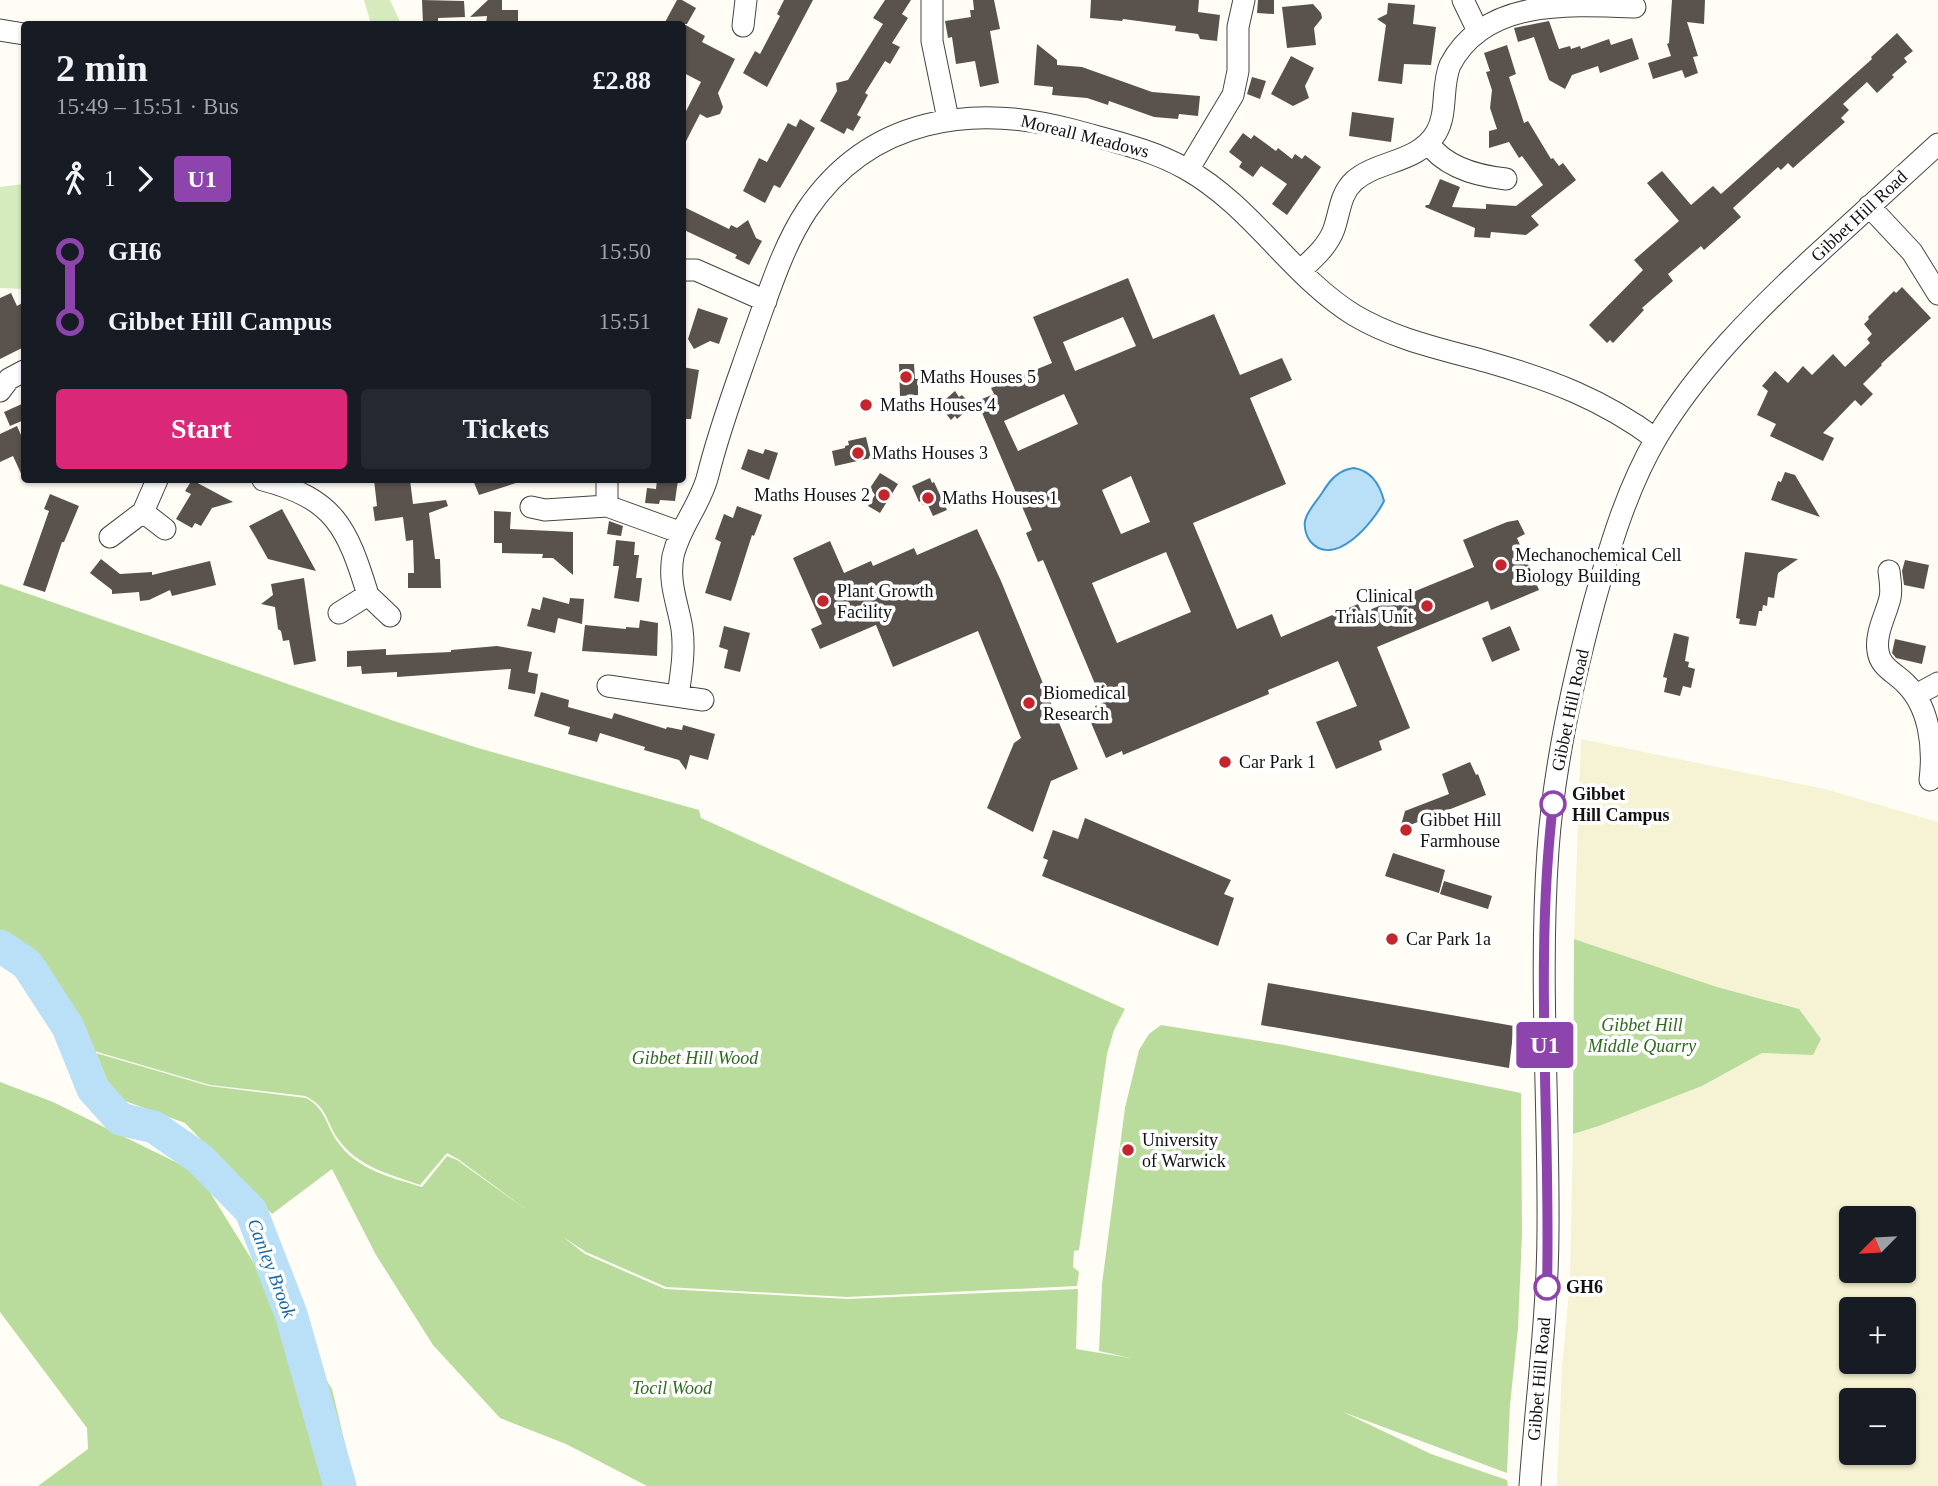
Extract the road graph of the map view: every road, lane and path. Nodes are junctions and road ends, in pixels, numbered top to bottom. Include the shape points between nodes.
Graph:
1 (746, 0) edge
2 (932, 0) edge
3 (1244, 0) edge
4 (1463, 0) edge
5 (1635, 7) dead end
6 (743, 26) dead end
7 (1476, 27) junction
8 (0, 30) edge
9 (21, 34) edge
10 (948, 120) junction
11 (1428, 142) junction
12 (1938, 144) edge
13 (1188, 170) junction
14 (1506, 179) dead end
15 (1870, 206) junction
16 (686, 270) edge
17 (1301, 270) junction
18 (1937, 290) edge
19 (766, 301) junction
20 (21, 373) edge
21 (0, 391) edge
22 (1656, 439) junction
23 (156, 483) edge
24 (272, 483) edge
25 (607, 483) edge
26 (607, 506) junction
27 (531, 507) dead end
28 (143, 512) junction
29 (166, 529) dead end
30 (680, 532) junction
31 (110, 537) dead end
32 (1889, 571) dead end
33 (368, 595) junction
34 (339, 613) dead end
35 (390, 616) dead end
36 (1938, 683) edge
37 (608, 686) dead end
38 (1916, 695) junction
39 (678, 696) junction
40 (703, 700) dead end
41 (1930, 780) dead end
42 (1530, 1486) edge

1 - 6 street
2 - 10 street via 932,41
3 - 13 street via 1238,27 1237,83
4 - 7 street
5 - 7 street via 1591,15 1549,1 1522,2
7 - 11 street via 1450,65 1441,121
8 - 9 street
10 - 13 street, Moreall Meadows via 999,117 1043,122 1157,155
10 - 19 street, Moreall Meadows via 894,136 840,172 792,235
11 - 14 street via 1451,163 1483,176
11 - 17 street via 1408,157 1366,172 1354,182 1343,197 1326,243
12 - 15 street, Gibbet Hill Road
13 - 17 street, Moreall Meadows via 1256,224
15 - 18 street via 1912,253
15 - 22 street, Gibbet Hill Road via 1729,341
16 - 19 street via 696,270
17 - 22 street, Moreall Meadows via 1368,323 1410,341 1581,393
19 - 30 street, Moreall Meadows via 715,442 705,487
20 - 21 street
22 - 42 street, Gibbet Hill Road via 1629,494 1605,563 1559,747 1544,933 1547,1292
23 - 28 street
24 - 33 street via 306,494 330,512 345,533
25 - 26 street
26 - 27 street
26 - 30 street
28 - 29 street
28 - 31 street
30 - 39 street, Moreall Meadows via 671,573 684,648
32 - 38 street via 1891,595 1878,650 1886,668
33 - 34 street
33 - 35 street
36 - 38 street
37 - 39 street
38 - 41 street via 1932,752
39 - 40 street

